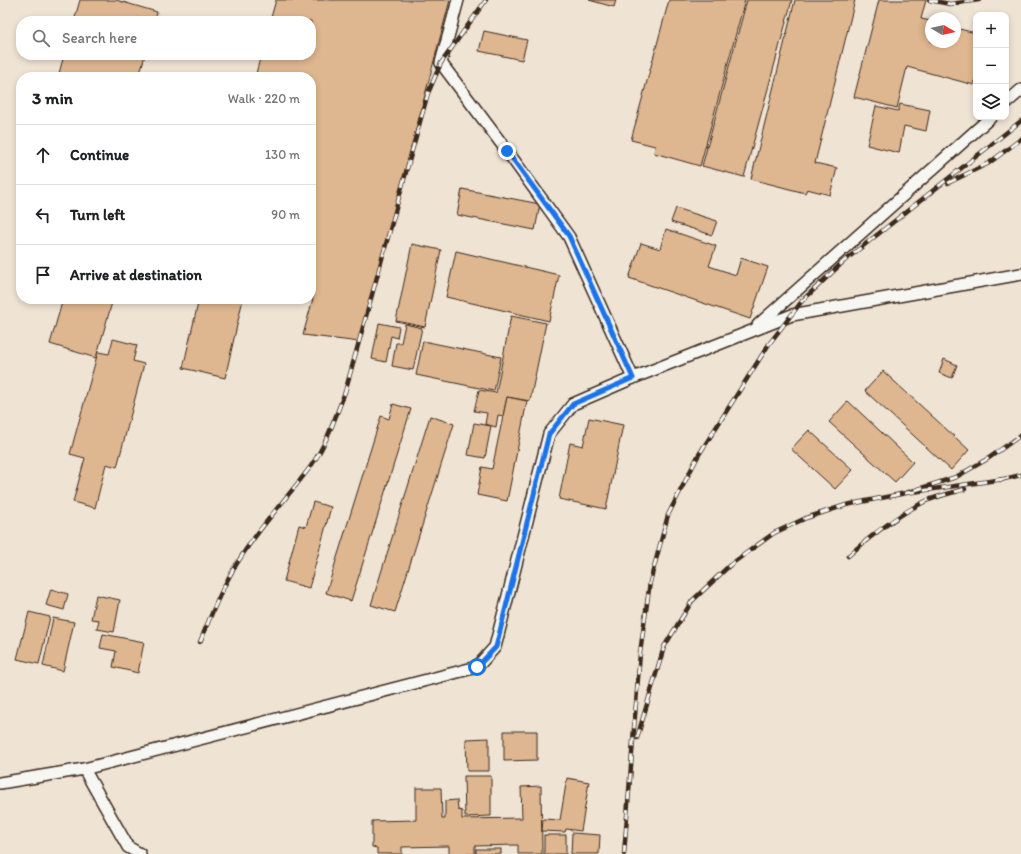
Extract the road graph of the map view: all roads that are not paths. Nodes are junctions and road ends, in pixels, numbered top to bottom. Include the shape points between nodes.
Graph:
1 (458, 0) edge
2 (1021, 90) edge
3 (1009, 100) edge
4 (988, 120) edge
5 (1021, 274) edge
6 (752, 330) junction
7 (633, 378) junction
8 (84, 769) junction
9 (0, 783) edge
10 (140, 854) edge

1 - 7 lane via 441,63 569,236
2 - 3 lane
4 - 6 lane
5 - 6 lane via 792,315
6 - 7 lane
7 - 8 lane via 573,404 549,434 496,647 477,667
8 - 9 lane
8 - 10 lane via 128,847

